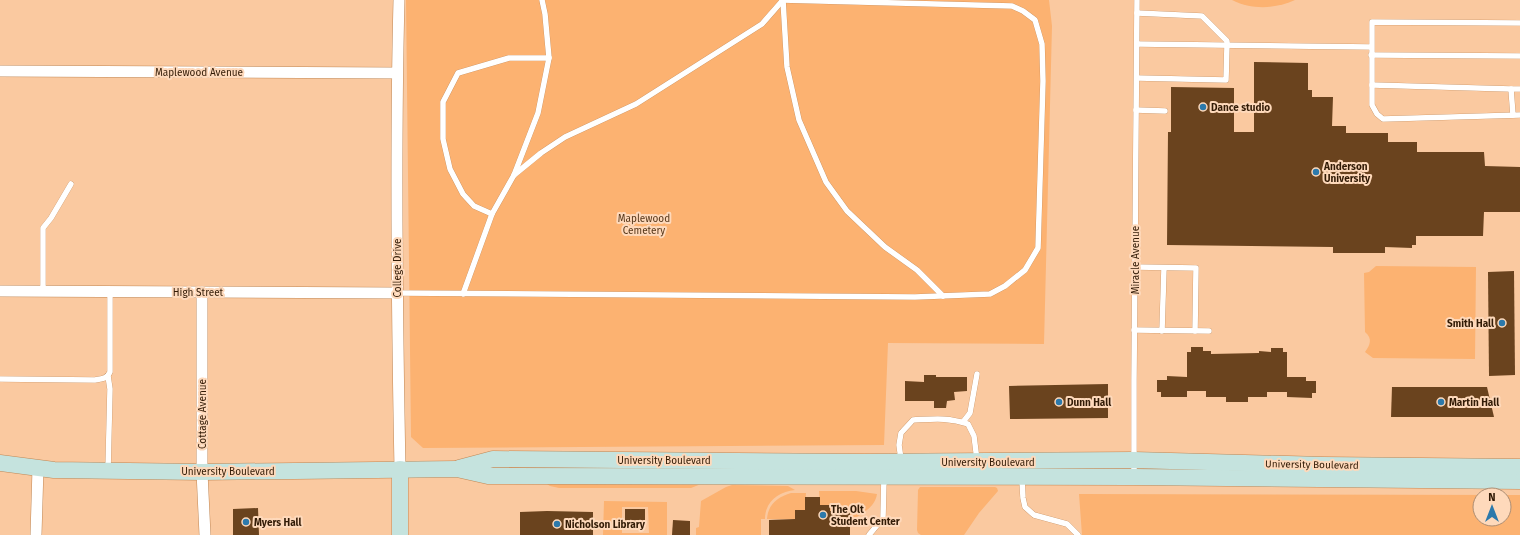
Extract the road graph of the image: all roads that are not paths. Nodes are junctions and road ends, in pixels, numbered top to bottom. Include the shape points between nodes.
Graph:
1 (399, 0) edge
2 (542, 0) edge
3 (782, 0) edge
4 (1137, 0) edge
5 (1137, 13) junction
6 (1520, 23) edge
7 (1137, 44) junction
8 (1227, 45) junction
9 (1371, 47) junction
10 (1371, 55) junction
11 (1520, 56) edge
12 (549, 58) junction
13 (0, 71) edge
14 (397, 73) junction
15 (1137, 78) junction
16 (1372, 85) junction
17 (1511, 90) junction
18 (1520, 90) edge
19 (1136, 110) junction
20 (1165, 111) dead end
21 (1513, 115) junction
22 (1520, 115) edge
23 (514, 175) junction
24 (71, 184) dead end
25 (492, 214) junction
26 (1135, 267) junction
27 (1164, 268) junction
28 (0, 291) edge
29 (43, 291) junction
30 (110, 292) junction
31 (202, 292) junction
32 (396, 293) junction
33 (463, 294) junction
34 (943, 296) junction
35 (1134, 330) junction
36 (1162, 331) junction
37 (1195, 331) junction
38 (1209, 331) dead end
39 (977, 374) dead end
40 (108, 376) junction
41 (0, 379) edge
42 (964, 422) junction
43 (533, 459) junction
44 (1134, 460) junction
45 (977, 462) junction
46 (0, 463) edge
47 (1520, 467) edge
48 (38, 468) junction
49 (400, 469) junction
50 (457, 469) junction
51 (902, 469) junction
52 (108, 471) junction
53 (202, 472) junction
54 (533, 476) junction
55 (884, 476) junction
56 (1022, 477) junction
57 (1134, 477) junction
58 (1520, 481) edge
59 (36, 535) edge
60 (205, 535) edge
61 (400, 535) edge
62 (869, 535) edge
63 (1078, 535) edge

1 - 14 street, College Drive
2 - 12 lane
3 - 23 lane via 762,24 636,104 565,137 540,153
3 - 34 lane via 787,67 799,120 826,182 847,211 885,247 917,270
3 - 34 lane via 1012,6 1035,20 1042,44 1043,81 1038,248 1025,270 990,294
4 - 5 lane, Miracle Avenue
5 - 7 lane, Miracle Avenue
5 - 8 lane via 1202,16
6 - 9 lane via 1372,22
7 - 8 lane
7 - 15 lane, Miracle Avenue
8 - 9 lane
8 - 15 lane via 1226,80
9 - 10 lane
10 - 11 lane
10 - 16 lane
12 - 23 lane via 538,113
12 - 25 lane via 509,58 458,73 443,102 443,139 450,169 463,194 474,206
13 - 14 street, Maplewood Avenue
14 - 32 street, College Drive
15 - 19 lane, Miracle Avenue
16 - 17 lane
16 - 21 lane via 1372,105 1383,119
17 - 18 lane
17 - 21 lane
19 - 20 lane
19 - 26 lane, Miracle Avenue
21 - 22 lane
23 - 25 lane
24 - 29 lane via 43,228
25 - 33 lane
26 - 27 lane
26 - 35 lane, Miracle Avenue
27 - 36 lane
27 - 37 lane via 1196,268
28 - 29 street, High Street
29 - 30 street, High Street
30 - 31 street, High Street
30 - 40 lane
31 - 32 street, High Street
31 - 53 street, Cottage Avenue
32 - 33 lane
32 - 49 street, College Drive
33 - 34 lane
35 - 36 lane
35 - 44 lane, Miracle Avenue
36 - 37 lane
37 - 38 lane
39 - 42 lane via 970,413
40 - 41 lane via 94,380
40 - 52 lane
42 - 45 lane via 968,424 974,436
42 - 51 lane via 942,418 913,420 901,433
43 - 50 main road, University Boulevard via 493,459
43 - 51 main road, University Boulevard
43 - 54 street
44 - 45 main road, University Boulevard
44 - 47 main road, University Boulevard
44 - 57 lane, Miracle Avenue
45 - 51 main road, University Boulevard
46 - 48 main road, University Boulevard
48 - 52 main road, University Boulevard
48 - 59 street
49 - 50 main road, University Boulevard
49 - 53 main road, University Boulevard
49 - 61 main road, College Drive
50 - 54 main road, University Boulevard via 488,476
51 - 55 main road, University Boulevard
51 - 56 main road, University Boulevard
52 - 53 main road, University Boulevard
53 - 60 street, Cottage Avenue
54 - 55 main road, University Boulevard
55 - 62 lane via 883,518
56 - 57 main road, University Boulevard
56 - 63 lane via 1025,507 1034,515 1067,524
57 - 58 main road, University Boulevard

